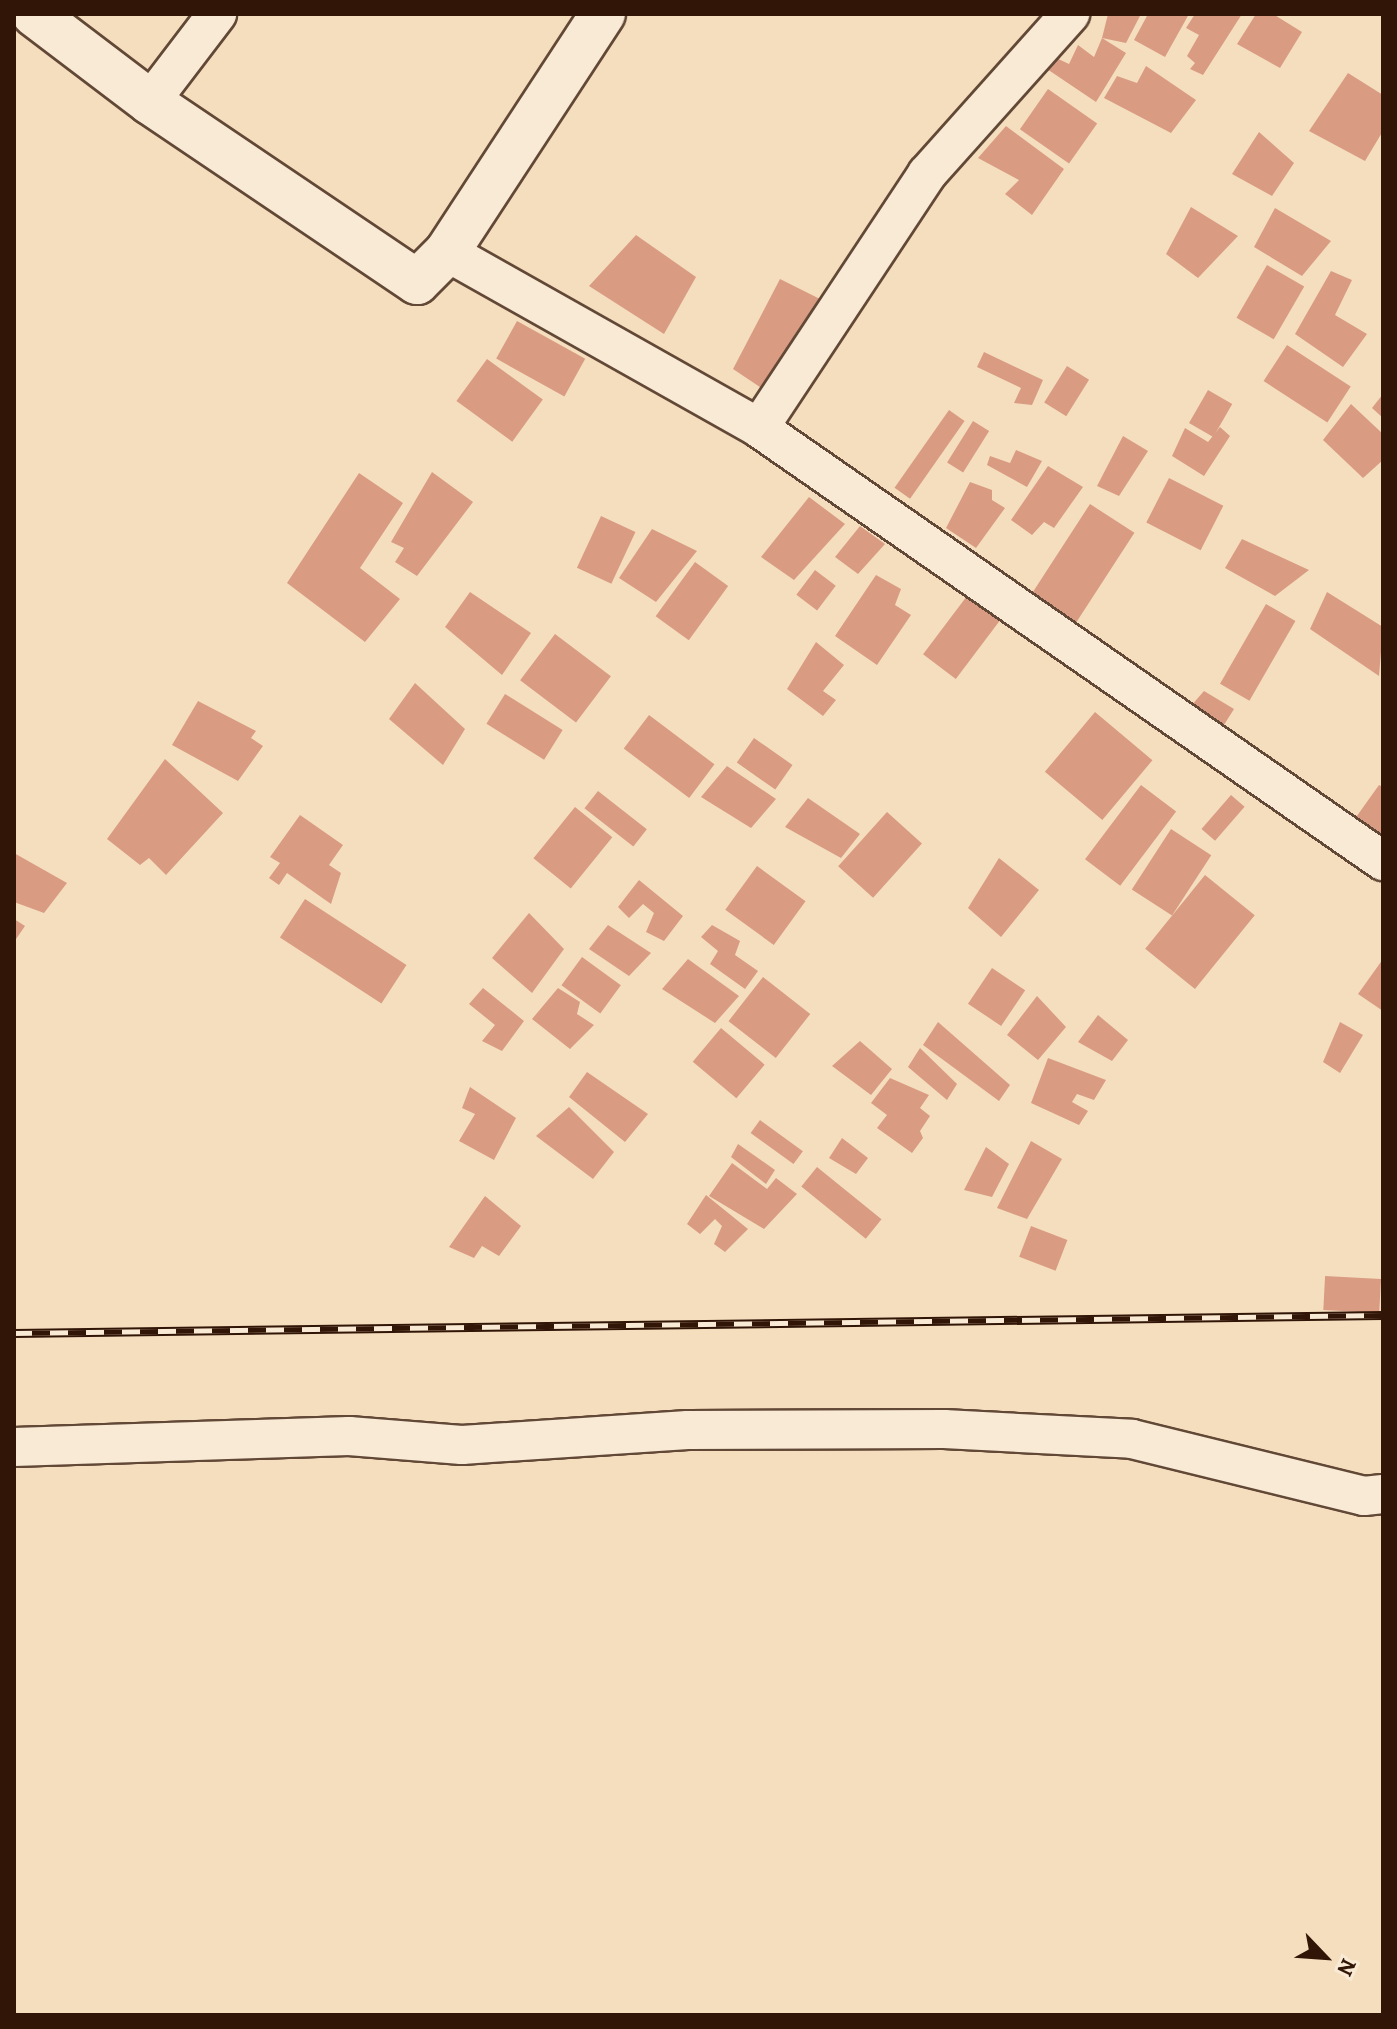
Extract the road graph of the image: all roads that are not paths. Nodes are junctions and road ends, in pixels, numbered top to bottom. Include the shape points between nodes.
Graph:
1 (34, 14) edge
2 (217, 14) edge
3 (603, 14) edge
4 (1070, 14) edge
5 (150, 102) junction
6 (447, 252) junction
7 (759, 428) junction
8 (1383, 861) edge
9 (14, 1447) edge
10 (1383, 1494) edge

1 - 5 street
2 - 5 street
3 - 6 street
4 - 7 street via 927,174
5 - 6 street via 417,282
6 - 7 street
7 - 8 street
9 - 10 street via 349,1436 462,1445 688,1430 944,1429 1132,1439 1364,1496

